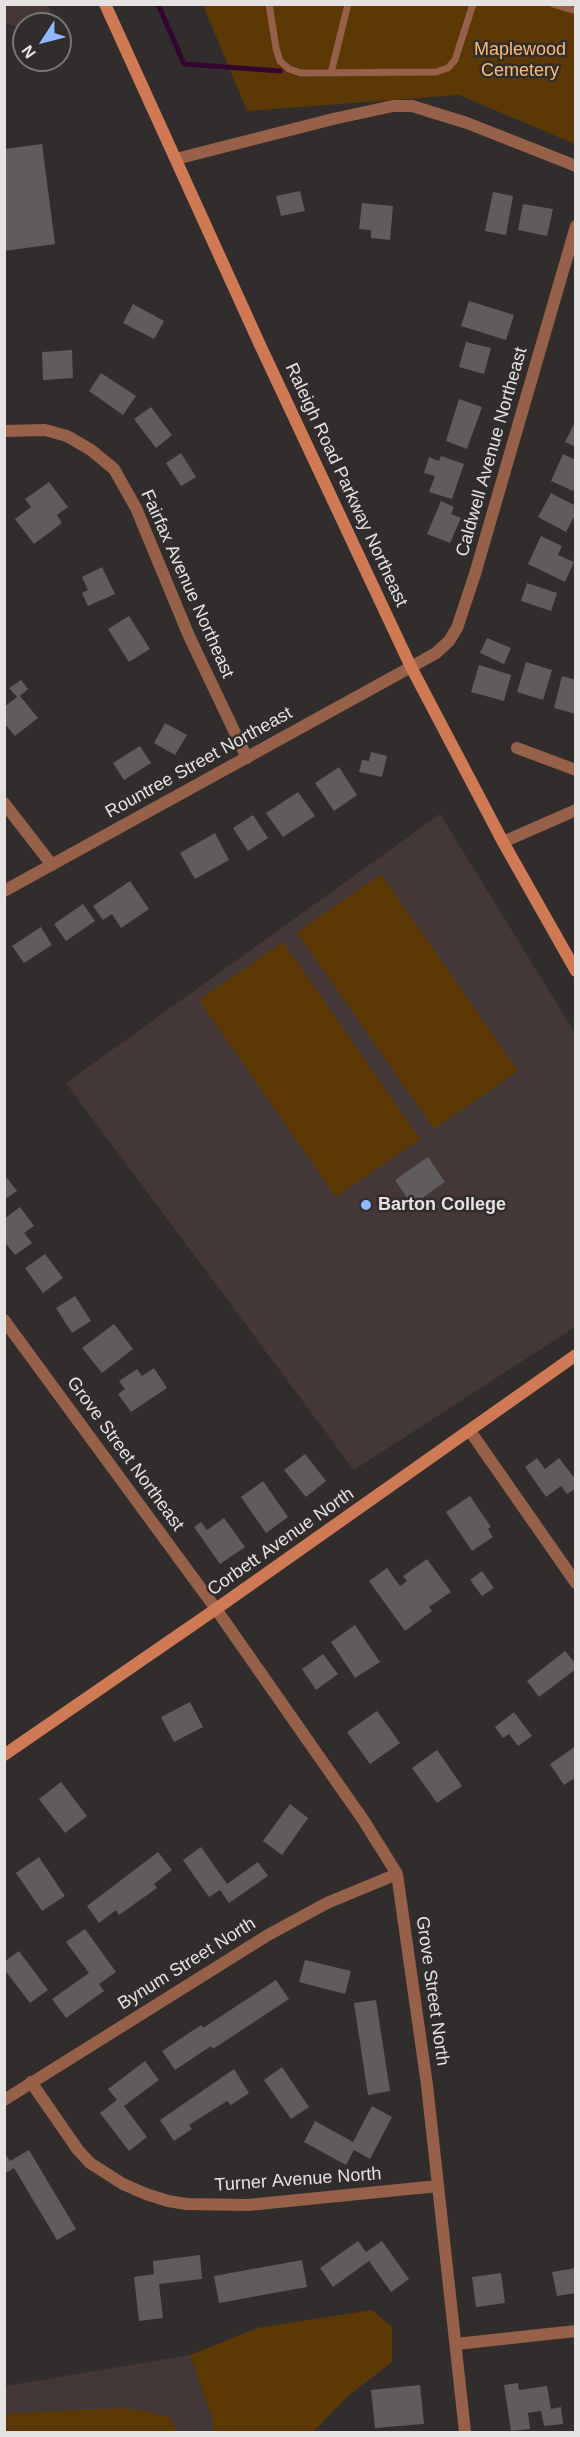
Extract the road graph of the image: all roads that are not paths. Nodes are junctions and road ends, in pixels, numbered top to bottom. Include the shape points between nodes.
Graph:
1 (105, 4) edge
2 (269, 4) edge
3 (348, 4) edge
4 (472, 4) edge
5 (553, 4) edge
6 (576, 10) edge
7 (331, 73) junction
8 (176, 159) junction
9 (576, 166) edge
10 (576, 226) edge
11 (4, 431) edge
12 (411, 667) junction
13 (517, 748) dead end
14 (247, 758) junction
15 (576, 770) edge
16 (4, 803) edge
17 (576, 810) edge
18 (503, 842) junction
19 (52, 865) junction
20 (4, 891) edge
21 (576, 971) edge
22 (4, 1320) edge
23 (576, 1355) edge
24 (470, 1431) junction
25 (576, 1583) edge
26 (216, 1609) junction
27 (4, 1755) edge
28 (397, 1874) junction
29 (31, 2082) junction
30 (4, 2100) edge
31 (438, 2186) junction
32 (576, 2331) edge
33 (456, 2344) junction
34 (465, 2433) edge

1 - 8 street, Raleigh Road Parkway Northeast
2 - 7 lane via 280,61 301,73
3 - 7 lane
4 - 7 lane via 455,60 448,68 436,72
5 - 6 lane
8 - 9 street via 333,118 412,106
8 - 12 street, Raleigh Road Parkway Northeast
10 - 12 street, Caldwell Avenue Northeast via 457,628 436,652
11 - 14 street, Fairfax Avenue Northeast via 45,430 67,436 114,469 136,508 189,636
12 - 14 street, Rountree Street Northeast
12 - 18 street, Raleigh Road Parkway Northeast
13 - 15 street
14 - 19 street, Rountree Street Northeast
16 - 19 street
17 - 18 street
18 - 21 street, Raleigh Road Parkway Northeast
19 - 20 street, Rountree Street Northeast
22 - 26 street, Grove Street Northeast
23 - 24 street, Corbett Avenue North
24 - 25 street
24 - 26 street, Corbett Avenue North
26 - 27 street, Corbett Avenue North
26 - 28 street, Grove Street North
28 - 29 street, Bynum Street North via 327,1903 268,1935
28 - 31 street, Grove Street North
29 - 30 street, Bynum Street North
29 - 31 street, Turner Avenue North via 90,2163 123,2184 168,2201 248,2205
31 - 33 street, Grove Street North
32 - 33 street
33 - 34 street, Grove Street North

